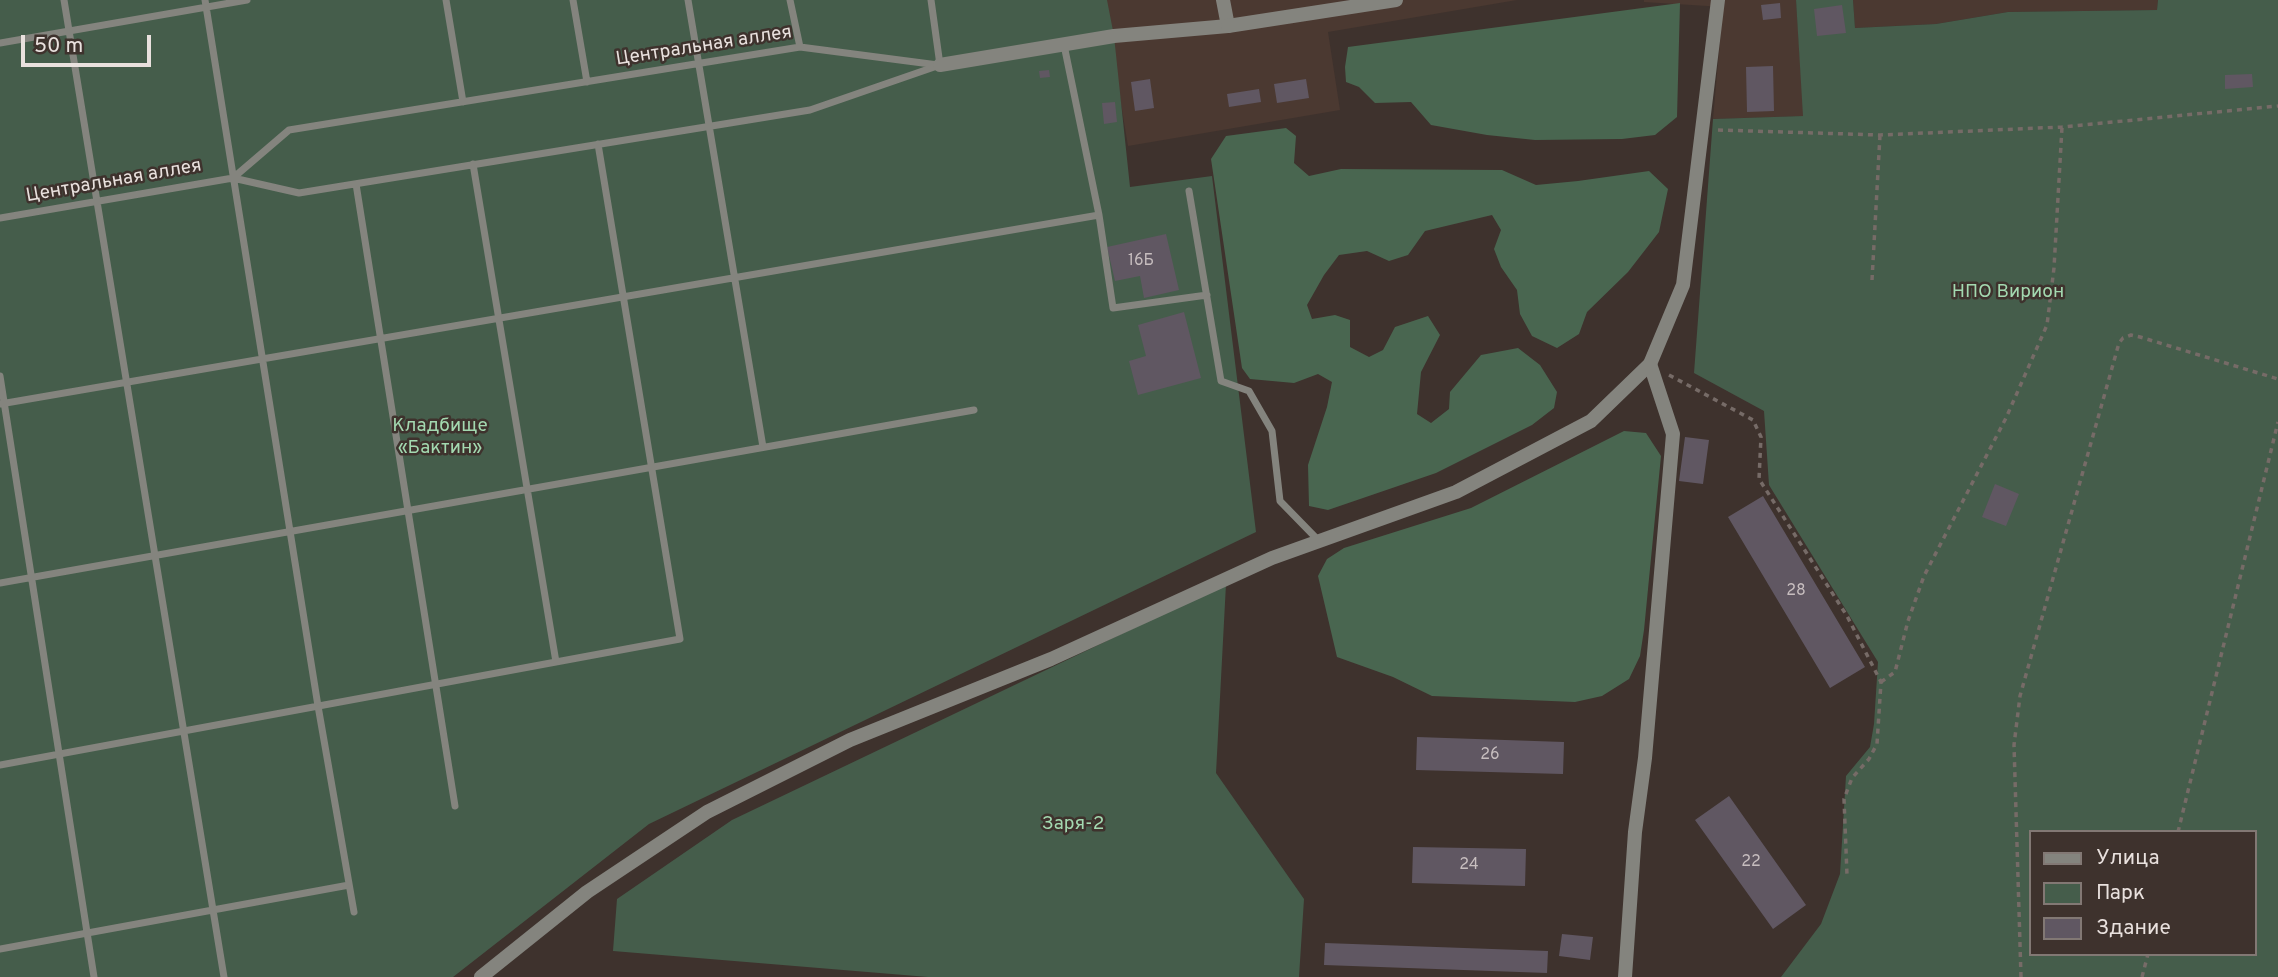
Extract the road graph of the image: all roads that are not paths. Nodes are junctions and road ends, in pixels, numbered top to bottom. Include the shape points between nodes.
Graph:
1 (64, 0) edge
2 (247, 0) edge
3 (446, 0) edge
4 (573, 0) edge
5 (688, 0) edge
6 (790, 0) edge
7 (931, 0) edge
8 (1223, 0) edge
9 (1396, 0) edge
10 (1718, 0) edge
11 (205, 4) edge
12 (1228, 26) junction
13 (69, 31) junction
14 (0, 43) edge
15 (1064, 45) junction
16 (800, 47) junction
17 (699, 63) junction
18 (940, 65) junction
19 (587, 82) junction
20 (463, 102) junction
21 (709, 126) junction
22 (598, 144) junction
23 (473, 164) junction
24 (233, 178) junction
25 (356, 184) junction
26 (1189, 191) dead end
27 (97, 201) junction
28 (1098, 215) junction
29 (0, 218) edge
30 (735, 277) junction
31 (1207, 295) junction
32 (623, 296) junction
33 (499, 317) junction
34 (381, 337) junction
35 (261, 358) junction
36 (1650, 364) junction
37 (0, 376) edge
38 (127, 382) junction
39 (2, 403) edge
40 (974, 410) dead end
41 (763, 447) junction
42 (652, 467) junction
43 (527, 489) junction
44 (409, 510) junction
45 (289, 532) junction
46 (1319, 541) junction
47 (155, 556) junction
48 (31, 578) junction
49 (0, 583) edge
50 (556, 662) junction
51 (437, 684) junction
52 (317, 706) junction
53 (184, 731) junction
54 (59, 754) junction
55 (0, 765) edge
56 (455, 806) dead end
57 (349, 885) junction
58 (213, 910) junction
59 (354, 912) dead end
60 (87, 933) junction
61 (0, 949) edge
62 (93, 977) edge
63 (224, 977) edge
64 (481, 977) edge
65 (1625, 977) edge

1 - 13 lane
2 - 11 lane
3 - 20 lane
4 - 19 lane
5 - 17 lane
6 - 16 lane
7 - 18 lane
8 - 12 street
9 - 12 street
10 - 36 street via 1683,285
11 - 13 lane
11 - 24 lane
12 - 15 street
13 - 14 lane
13 - 27 lane
15 - 18 street
15 - 28 lane
16 - 17 lane, Центральная аллея
16 - 18 lane, Центральная аллея
17 - 19 lane, Центральная аллея
17 - 21 lane
18 - 21 lane, Центральная аллея via 810,110
19 - 20 lane, Центральная аллея
20 - 24 lane, Центральная аллея via 289,130
21 - 22 lane, Центральная аллея
21 - 30 lane
22 - 23 lane, Центральная аллея
22 - 32 lane
23 - 25 lane, Центральная аллея
23 - 33 lane
24 - 25 lane, Центральная аллея via 299,193
24 - 27 lane, Центральная аллея
24 - 35 lane
25 - 34 lane
26 - 31 lane
27 - 29 lane, Центральная аллея
27 - 38 lane
28 - 30 lane
28 - 31 lane via 1113,308
30 - 32 lane
30 - 41 lane
31 - 46 lane via 1221,381 1249,391 1272,431 1280,502
32 - 33 lane
32 - 42 lane
33 - 34 lane
33 - 43 lane
34 - 35 lane
34 - 44 lane
35 - 38 lane
35 - 45 lane
36 - 46 street via 1591,421 1456,492
36 - 65 street via 1673,434
37 - 39 lane
38 - 39 lane
38 - 47 lane
39 - 48 lane
40 - 41 lane
41 - 42 lane
42 - 43 lane
42 - 50 lane via 680,639
43 - 44 lane
43 - 50 lane
44 - 45 lane
44 - 51 lane
45 - 47 lane
45 - 52 lane
46 - 64 street via 1051,659 850,740 707,812 587,892
47 - 48 lane
47 - 53 lane
48 - 49 lane
48 - 54 lane
50 - 51 lane
51 - 52 lane
51 - 56 lane
52 - 53 lane
52 - 57 lane
53 - 54 lane
53 - 58 lane
54 - 55 lane
54 - 60 lane
57 - 58 lane
57 - 59 lane
58 - 60 lane
58 - 63 lane
60 - 61 lane
60 - 62 lane

